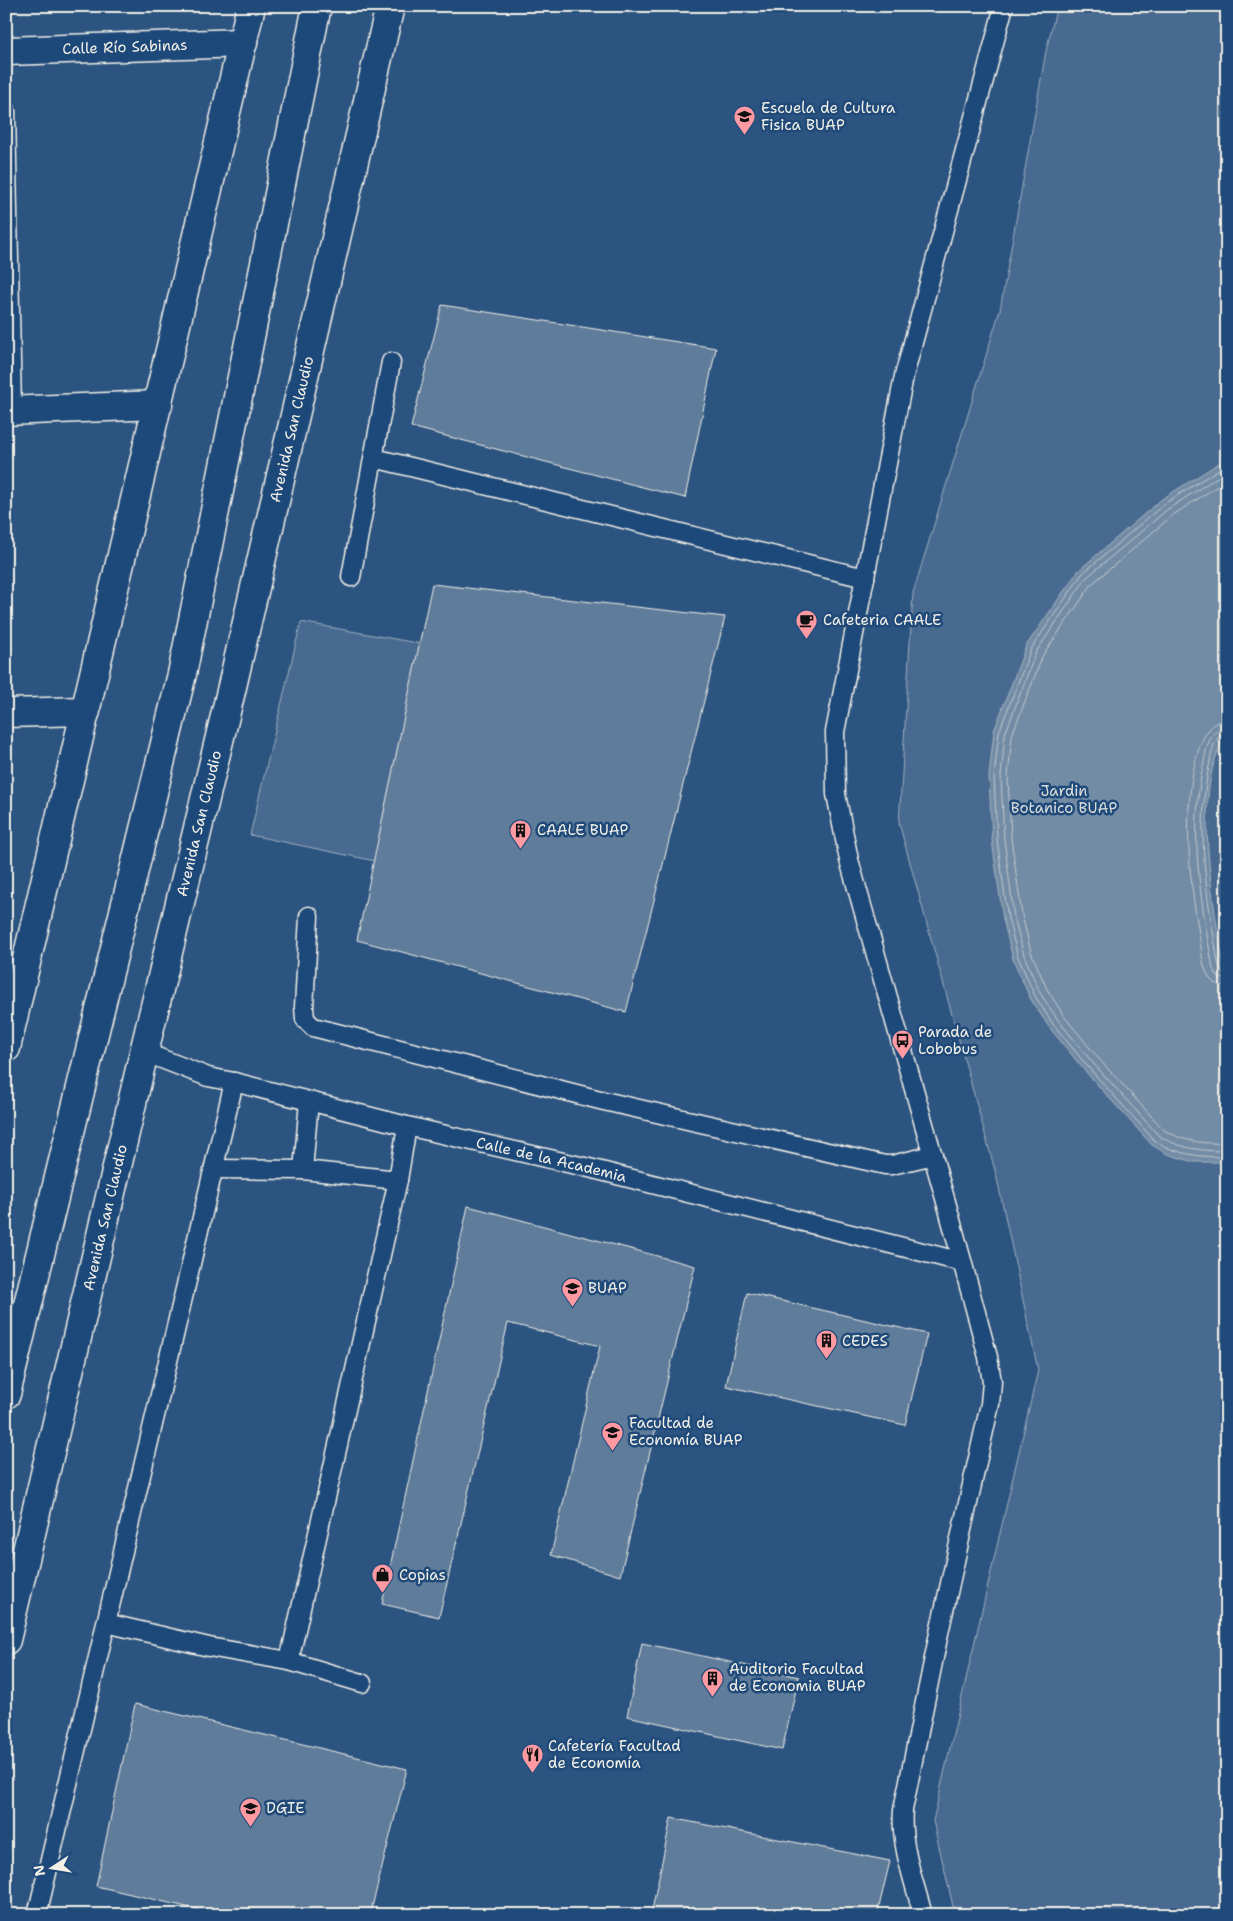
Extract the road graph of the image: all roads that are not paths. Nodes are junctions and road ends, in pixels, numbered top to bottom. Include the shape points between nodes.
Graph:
1 (251, 6) edge
2 (390, 6) edge
3 (1004, 6) edge
4 (310, 12) edge
5 (242, 43) junction
6 (6, 51) edge
7 (6, 111) edge
8 (391, 362) dead end
9 (158, 405) junction
10 (9, 411) edge
11 (374, 458) junction
12 (351, 576) dead end
13 (865, 578) junction
14 (86, 711) junction
15 (6, 713) edge
16 (310, 916) dead end
17 (14, 983) edge
18 (6, 1048) edge
19 (144, 1052) junction
20 (234, 1082) junction
21 (309, 1101) junction
22 (407, 1126) junction
23 (933, 1156) junction
24 (214, 1169) junction
25 (303, 1170) junction
26 (398, 1180) junction
27 (962, 1262) junction
28 (6, 1394) edge
29 (106, 1623) junction
30 (6, 1640) edge
31 (289, 1661) junction
32 (362, 1683) dead end
33 (36, 1915) edge
34 (923, 1915) edge

1 - 5 street
2 - 19 street, Avenida San Claudio
3 - 13 lane via 904,376
4 - 28 street via 182,674
5 - 6 street, Calle Río Sabinas
5 - 9 street
7 - 10 lane
8 - 11 lane
9 - 10 street
9 - 14 street
11 - 12 lane
11 - 13 lane
13 - 23 lane via 835,732 836,794 848,860
14 - 15 street
14 - 17 street
16 - 23 lane via 304,1007 305,1019 313,1028 604,1101 885,1165
17 - 18 street
19 - 20 lane, Calle de la Academia via 208,1077
19 - 30 street, Avenida San Claudio
20 - 21 lane, Calle de la Academia
20 - 24 lane
21 - 22 lane, Calle de la Academia
21 - 25 lane
22 - 26 lane
22 - 27 lane, Calle de la Academia
23 - 27 lane
24 - 25 lane
24 - 29 lane
25 - 26 lane
26 - 31 lane
27 - 34 lane via 992,1382 990,1404 903,1810 905,1842
29 - 31 lane via 209,1647
29 - 33 lane
31 - 32 lane

